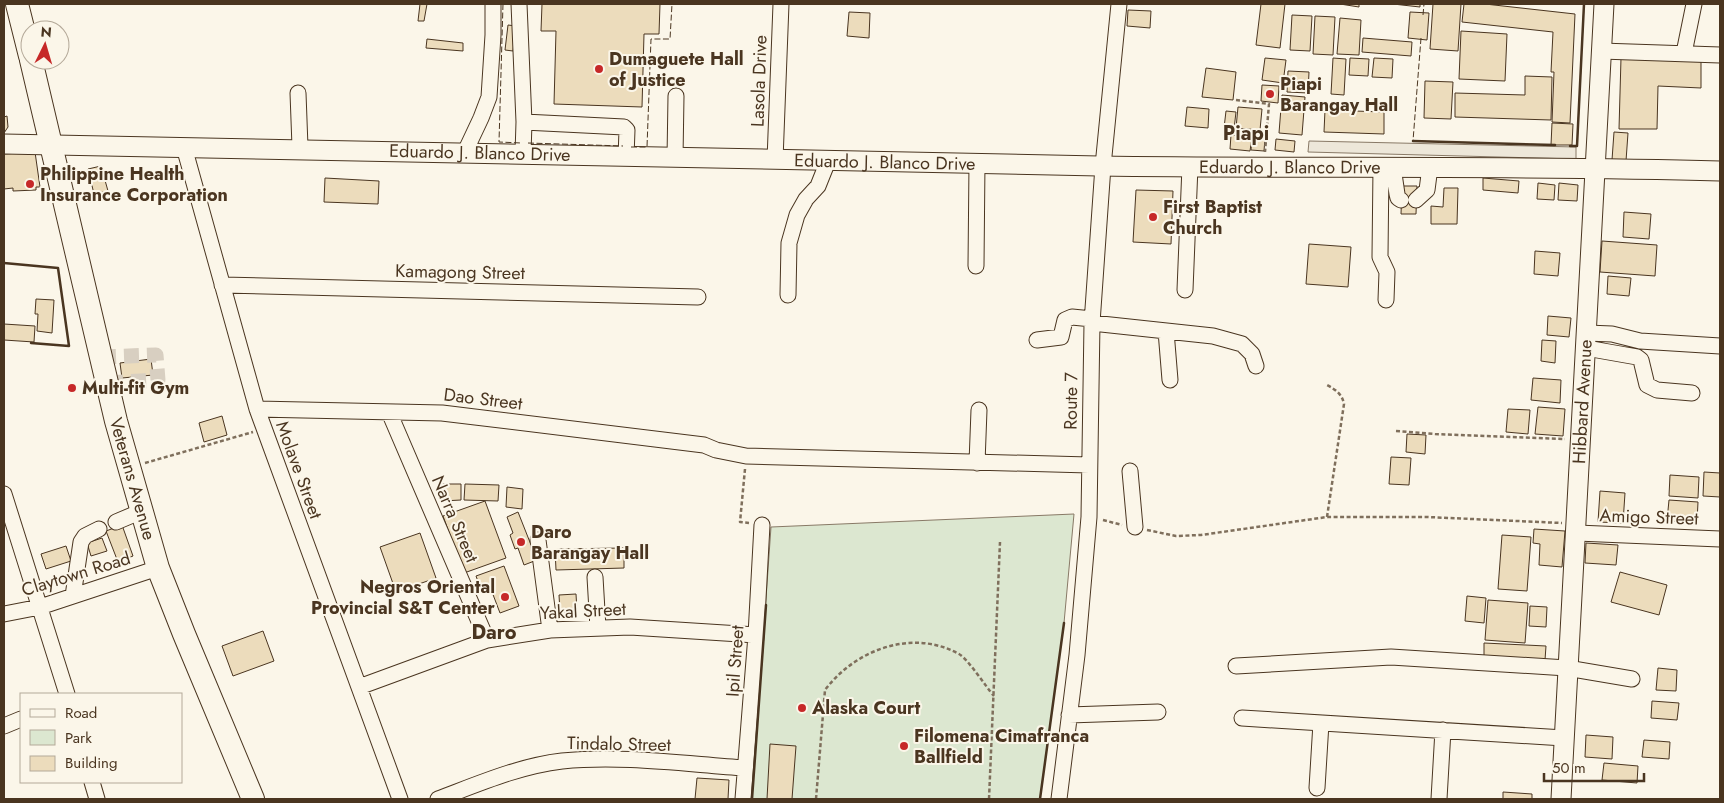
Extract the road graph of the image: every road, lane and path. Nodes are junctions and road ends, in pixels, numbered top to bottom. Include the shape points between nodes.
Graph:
1 (17, 4) edge
2 (493, 4) edge
3 (519, 4) edge
4 (781, 4) edge
5 (1119, 4) edge
6 (1604, 4) edge
7 (1694, 4) edge
8 (21, 20) edge
9 (1601, 51) junction
10 (1684, 53) junction
11 (1720, 55) edge
12 (33, 70) edge
13 (298, 93) dead end
14 (676, 96) dead end
15 (1236, 100) dead end
16 (524, 122) junction
17 (4, 144) edge
18 (51, 144) junction
19 (184, 147) junction
20 (300, 147) junction
21 (465, 152) junction
22 (523, 154) junction
23 (626, 157) junction
24 (676, 158) junction
25 (775, 160) junction
26 (828, 160) junction
27 (977, 163) junction
28 (1103, 166) junction
29 (1190, 166) junction
30 (1264, 166) junction
31 (1387, 167) junction
32 (1430, 167) junction
33 (1596, 167) junction
34 (1720, 171) edge
35 (976, 266) dead end
36 (222, 285) junction
37 (1185, 290) dead end
38 (788, 294) dead end
39 (698, 297) dead end
40 (1386, 300) dead end
41 (1092, 321) junction
42 (1166, 331) junction
43 (1037, 340) dead end
44 (1587, 340) junction
45 (1720, 346) edge
46 (1256, 366) dead end
47 (1170, 380) dead end
48 (1327, 385) dead end
49 (1692, 393) dead end
50 (257, 409) junction
51 (979, 410) dead end
52 (389, 412) junction
53 (264, 429) junction
54 (1396, 431) dead end
55 (1582, 440) junction
56 (746, 456) junction
57 (977, 463) junction
58 (1089, 465) junction
59 (129, 467) junction
60 (1130, 471) dead end
61 (4, 496) edge
62 (142, 511) junction
63 (1089, 517) junction
64 (1327, 517) junction
65 (116, 522) dead end
66 (762, 525) joint
67 (1135, 527) junction
68 (1577, 528) junction
69 (99, 529) dead end
70 (1720, 539) edge
71 (538, 540) dead end
72 (1000, 542) dead end
73 (158, 568) junction
74 (595, 577) dead end
75 (73, 596) junction
76 (40, 607) junction
77 (4, 614) edge
78 (598, 628) junction
79 (550, 630) junction
80 (756, 635) junction
81 (487, 640) junction
82 (1236, 666) dead end
83 (1567, 668) junction
84 (1632, 679) dead end
85 (359, 687) junction
86 (67, 693) edge
87 (994, 696) junction
88 (1158, 712) dead end
89 (1069, 715) junction
90 (20, 718) edge
91 (1242, 718) dead end
92 (1321, 723) junction
93 (4, 726) edge
94 (1443, 730) junction
95 (1564, 738) junction
96 (745, 768) junction
97 (92, 783) edge
98 (1317, 788) dead end
99 (97, 799) edge
100 (252, 799) edge
101 (400, 799) edge
102 (438, 799) edge
103 (743, 799) edge
104 (816, 799) edge
105 (989, 799) edge
106 (1059, 799) edge
107 (1439, 799) edge
108 (1561, 799) edge

1 - 8 highway, Veterans Avenue
2 - 21 street via 489,97
3 - 16 street
4 - 25 street, Lasola Drive
5 - 28 street, Route 7
6 - 9 main road, Hibbard Avenue
7 - 10 street
9 - 10 street
9 - 33 main road, Hibbard Avenue
10 - 11 street
12 - 18 highway, Veterans Avenue
13 - 20 street
14 - 24 street
15 - 30 path via 1269,104
16 - 22 street
16 - 23 street via 624,127 627,130
17 - 18 main road, Eduardo J. Blanco Drive
18 - 19 main road, Eduardo J. Blanco Drive
18 - 59 highway, Veterans Avenue
19 - 20 main road, Eduardo J. Blanco Drive
19 - 36 street, Molave Street
20 - 21 main road, Eduardo J. Blanco Drive
21 - 22 main road, Eduardo J. Blanco Drive
22 - 23 main road, Eduardo J. Blanco Drive
23 - 24 main road, Eduardo J. Blanco Drive
24 - 25 main road, Eduardo J. Blanco Drive
25 - 26 main road, Eduardo J. Blanco Drive
26 - 27 main road, Eduardo J. Blanco Drive
26 - 38 street via 818,186 797,215 789,243
27 - 28 main road, Eduardo J. Blanco Drive
27 - 35 street
28 - 29 main road, Eduardo J. Blanco Drive
28 - 41 street, Route 7
29 - 30 main road, Eduardo J. Blanco Drive
29 - 37 street
30 - 31 main road, Eduardo J. Blanco Drive
31 - 32 main road, Eduardo J. Blanco Drive
31 - 32 street via 1398,198 1409,200 1427,190
31 - 40 street via 1380,257 1387,272
32 - 33 main road, Eduardo J. Blanco Drive
33 - 34 main road, Eduardo J. Blanco Drive
33 - 44 main road, Hibbard Avenue
36 - 39 street, Kamagong Street
36 - 50 street, Molave Street
41 - 42 street
41 - 43 street via 1072,317 1065,320 1061,337
41 - 58 street, Route 7
42 - 46 street via 1213,336 1242,344 1252,354
42 - 47 street
44 - 45 street via 1612,334 1640,341
44 - 49 street via 1637,357 1647,385 1657,390
44 - 55 main road, Hibbard Avenue
48 - 64 path via 1337,391 1344,404
50 - 52 street, Dao Street
50 - 53 street, Molave Street
51 - 57 street
52 - 56 street, Dao Street via 442,413 704,446
52 - 81 street, Narra Street
53 - 59 path
53 - 85 street, Molave Street
54 - 55 path
55 - 68 main road, Hibbard Avenue
56 - 57 street, Dao Street
56 - 66 path via 740,522
57 - 58 street, Dao Street
58 - 63 street, Route 7
59 - 62 highway, Veterans Avenue
60 - 67 street
61 - 76 street
62 - 65 street
62 - 73 highway, Veterans Avenue
63 - 67 path
63 - 89 street, Route 7
64 - 67 path via 1201,535 1176,536
64 - 68 path via 1427,517
66 - 80 street, Ipil Street
68 - 70 street, Amigo Street
68 - 83 main road, Hibbard Avenue
69 - 75 street via 85,536 81,542
71 - 79 street
72 - 87 path
73 - 75 street, Claytown Road
73 - 100 highway, Veterans Avenue
74 - 78 street
75 - 76 street, Claytown Road
76 - 77 street, Claytown Road
76 - 86 street
78 - 79 street, Yakal Street
78 - 80 street, Yakal Street
79 - 81 street, Yakal Street
80 - 96 street, Ipil Street
81 - 85 street, Yakal Street
82 - 83 street via 1391,657
83 - 84 street
83 - 95 main road, Hibbard Avenue
85 - 101 street, Molave Street
87 - 104 path via 961,655 935,646 894,645 867,654 839,674 825,690
87 - 105 path
88 - 89 street
89 - 106 street, Route 7
90 - 93 street
91 - 92 street
92 - 94 street
92 - 98 street
94 - 95 street
94 - 107 street
95 - 108 main road, Hibbard Avenue
96 - 102 street, Tindalo Street via 623,759 561,761 505,773
96 - 103 street, Ipil Street
97 - 99 street

